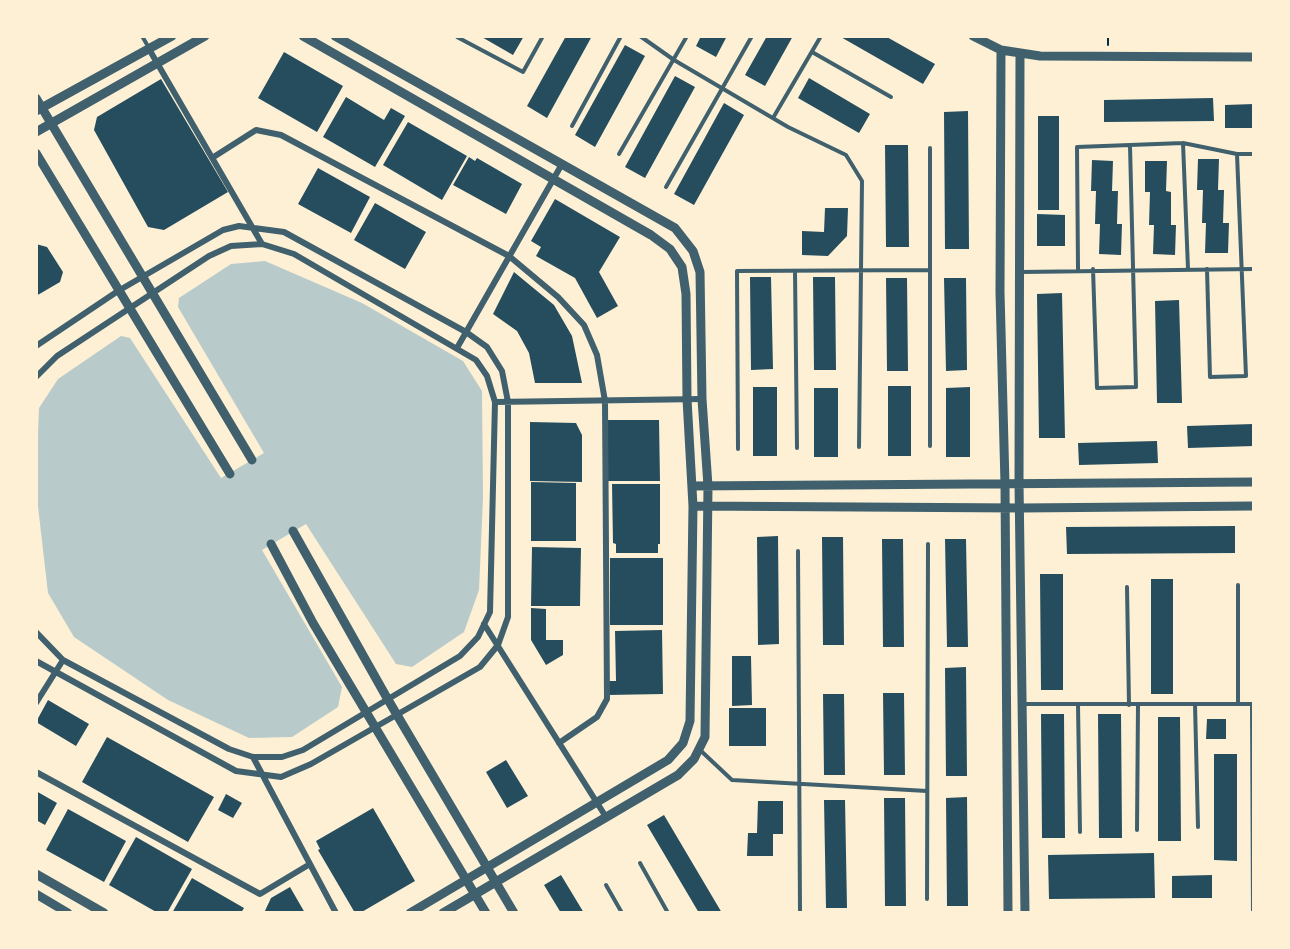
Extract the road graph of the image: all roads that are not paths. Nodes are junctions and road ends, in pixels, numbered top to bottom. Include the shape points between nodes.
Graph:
1 (142, 36) edge
2 (172, 36) edge
3 (206, 36) edge
4 (303, 36) edge
5 (335, 36) edge
6 (543, 36) edge
7 (621, 36) edge
8 (639, 36) edge
9 (687, 36) edge
10 (752, 36) edge
11 (821, 36) edge
12 (972, 36) edge
13 (457, 37) edge
14 (149, 49) junction
15 (1001, 50) junction
16 (812, 52) junction
17 (1020, 54) junction
18 (1254, 57) edge
19 (674, 60) junction
20 (157, 63) junction
21 (722, 89) junction
22 (36, 98) edge
23 (891, 98) dead end
24 (39, 109) edge
25 (773, 118) junction
26 (51, 123) junction
27 (572, 126) dead end
28 (36, 132) edge
29 (1183, 143) junction
30 (1130, 146) junction
31 (930, 148) dead end
32 (36, 153) edge
33 (619, 154) dead end
34 (1238, 154) junction
35 (1254, 154) edge
36 (212, 158) junction
37 (562, 164) junction
38 (553, 179) junction
39 (666, 187) dead end
40 (252, 227) junction
41 (262, 244) junction
42 (509, 256) junction
43 (1254, 268) edge
44 (1078, 269) junction
45 (1093, 269) junction
46 (1132, 269) junction
47 (1188, 269) junction
48 (1207, 269) junction
49 (1243, 269) junction
50 (861, 270) junction
51 (930, 270) junction
52 (795, 271) junction
53 (1021, 272) junction
54 (141, 277) junction
55 (118, 291) junction
56 (151, 293) junction
57 (128, 308) junction
58 (466, 332) junction
59 (36, 346) edge
60 (457, 348) junction
61 (36, 377) edge
62 (687, 399) junction
63 (702, 399) junction
64 (604, 400) junction
65 (495, 402) junction
66 (508, 402) junction
67 (930, 446) dead end
68 (859, 447) dead end
69 (797, 448) dead end
70 (738, 449) dead end
71 (252, 460) dead end
72 (230, 474) dead end
73 (1254, 482) edge
74 (1019, 483) junction
75 (1005, 484) junction
76 (692, 486) junction
77 (708, 486) junction
78 (693, 506) junction
79 (708, 506) junction
80 (1254, 506) edge
81 (1005, 507) junction
82 (1021, 508) junction
83 (293, 531) dead end
84 (271, 544) dead end
85 (928, 544) dead end
86 (798, 551) dead end
87 (1238, 585) dead end
88 (1127, 586) dead end
89 (484, 624) junction
90 (36, 632) edge
91 (498, 645) junction
92 (63, 660) junction
93 (36, 661) edge
94 (55, 673) junction
95 (387, 698) junction
96 (36, 703) edge
97 (1022, 704) junction
98 (1195, 704) junction
99 (1238, 704) junction
100 (1253, 704) edge
101 (1078, 705) junction
102 (1129, 705) junction
103 (1138, 705) junction
104 (366, 712) junction
105 (396, 714) junction
106 (375, 728) junction
107 (559, 743) junction
108 (699, 749) junction
109 (253, 757) junction
110 (36, 772) edge
111 (263, 776) junction
112 (799, 784) junction
113 (927, 791) junction
114 (597, 802) junction
115 (606, 817) junction
116 (1198, 827) dead end
117 (1137, 830) dead end
118 (1080, 832) dead end
119 (640, 863) dead end
120 (310, 864) junction
121 (487, 867) junction
122 (36, 874) edge
123 (466, 879) junction
124 (496, 882) junction
125 (606, 885) dead end
126 (36, 894) edge
127 (475, 894) junction
128 (927, 899) dead end
129 (68, 913) edge
130 (104, 913) edge
131 (336, 913) edge
132 (410, 913) edge
133 (443, 913) edge
134 (486, 913) edge
135 (514, 913) edge
136 (622, 913) edge
137 (668, 913) edge
138 (800, 913) edge
139 (1008, 913) edge
140 (1025, 913) edge
141 (1253, 913) edge

1 - 14 lane
2 - 14 street
3 - 20 street
4 - 38 street
5 - 37 street
6 - 13 lane via 523,72
7 - 27 lane
8 - 19 lane
9 - 19 lane
10 - 21 lane
11 - 16 lane
12 - 15 street
14 - 20 street
14 - 24 street
15 - 17 street
15 - 75 street via 1000,292
16 - 23 lane
16 - 25 lane
17 - 18 street
17 - 53 street
19 - 21 lane
19 - 33 lane
20 - 26 street
20 - 36 street
21 - 25 lane
21 - 39 lane
22 - 24 street
24 - 26 street
25 - 50 lane via 846,155 861,182
26 - 28 street
26 - 54 street
29 - 30 lane
29 - 34 lane
29 - 47 lane
30 - 44 lane via 1077,147
30 - 46 lane
31 - 51 lane
32 - 55 street
34 - 35 lane
34 - 49 lane
36 - 40 street
36 - 42 street via 256,130 281,135
37 - 38 street
37 - 63 street via 675,228 693,250 701,284
38 - 42 street
38 - 62 street via 651,235 670,249 682,267
40 - 41 street
40 - 54 street via 223,230
40 - 58 street via 284,232
41 - 56 street via 231,246
41 - 60 street via 294,254
42 - 58 street
42 - 64 street via 558,297 584,325 597,355
43 - 49 lane
44 - 45 lane
44 - 53 lane
45 - 46 lane
45 - 46 lane via 1097,388 1136,387
46 - 47 lane
47 - 48 lane
48 - 49 lane
48 - 49 lane via 1210,376 1246,376
50 - 51 lane
50 - 52 lane
50 - 68 lane
51 - 67 lane
52 - 69 lane
52 - 70 lane via 737,272
53 - 74 street
54 - 55 street
54 - 56 street
55 - 57 street
55 - 59 street
56 - 57 street
56 - 71 street
57 - 61 street via 57,356
57 - 72 street
58 - 60 street
58 - 66 street via 487,348 502,371
60 - 65 street via 476,360 487,376
62 - 63 street
62 - 64 street
62 - 76 street
63 - 77 street
64 - 66 street
64 - 107 street via 607,699 597,717
65 - 66 street
65 - 89 street via 490,612
66 - 91 street via 508,617
73 - 74 street
74 - 75 street
74 - 82 street
75 - 77 street
75 - 81 street
76 - 77 street
76 - 78 street
77 - 79 street
78 - 79 street
78 - 114 street via 690,721 682,743 668,760
79 - 81 street
79 - 108 street via 705,737
80 - 82 street
81 - 82 street
81 - 139 street
82 - 97 street
83 - 95 street
84 - 104 street
85 - 113 lane
86 - 112 lane
87 - 99 lane
88 - 102 lane
89 - 91 street
89 - 95 street via 460,656
90 - 92 street
91 - 105 street via 480,667
91 - 107 street
92 - 94 street
92 - 109 street via 229,749
93 - 94 street
94 - 96 street
94 - 111 street via 236,771
95 - 104 street
95 - 105 street
97 - 101 lane
97 - 140 street
98 - 99 lane
98 - 103 lane
98 - 116 lane
99 - 100 lane
100 - 141 lane
101 - 102 lane
101 - 118 lane
102 - 103 lane
103 - 117 lane
104 - 106 street
104 - 109 street via 303,750 282,757
105 - 106 street
105 - 121 street
106 - 111 street via 281,777
106 - 123 street
107 - 114 street
108 - 112 lane via 732,780
108 - 115 street via 678,775
109 - 111 street
110 - 120 street via 260,894
111 - 120 street
112 - 113 lane
112 - 138 lane
113 - 128 lane
114 - 115 street
114 - 121 street
115 - 124 street
119 - 137 lane
120 - 131 street
121 - 123 street
121 - 124 street
122 - 130 street
123 - 127 street
123 - 132 street
124 - 127 street
124 - 135 street
125 - 136 lane
126 - 129 street
127 - 133 street
127 - 134 street

